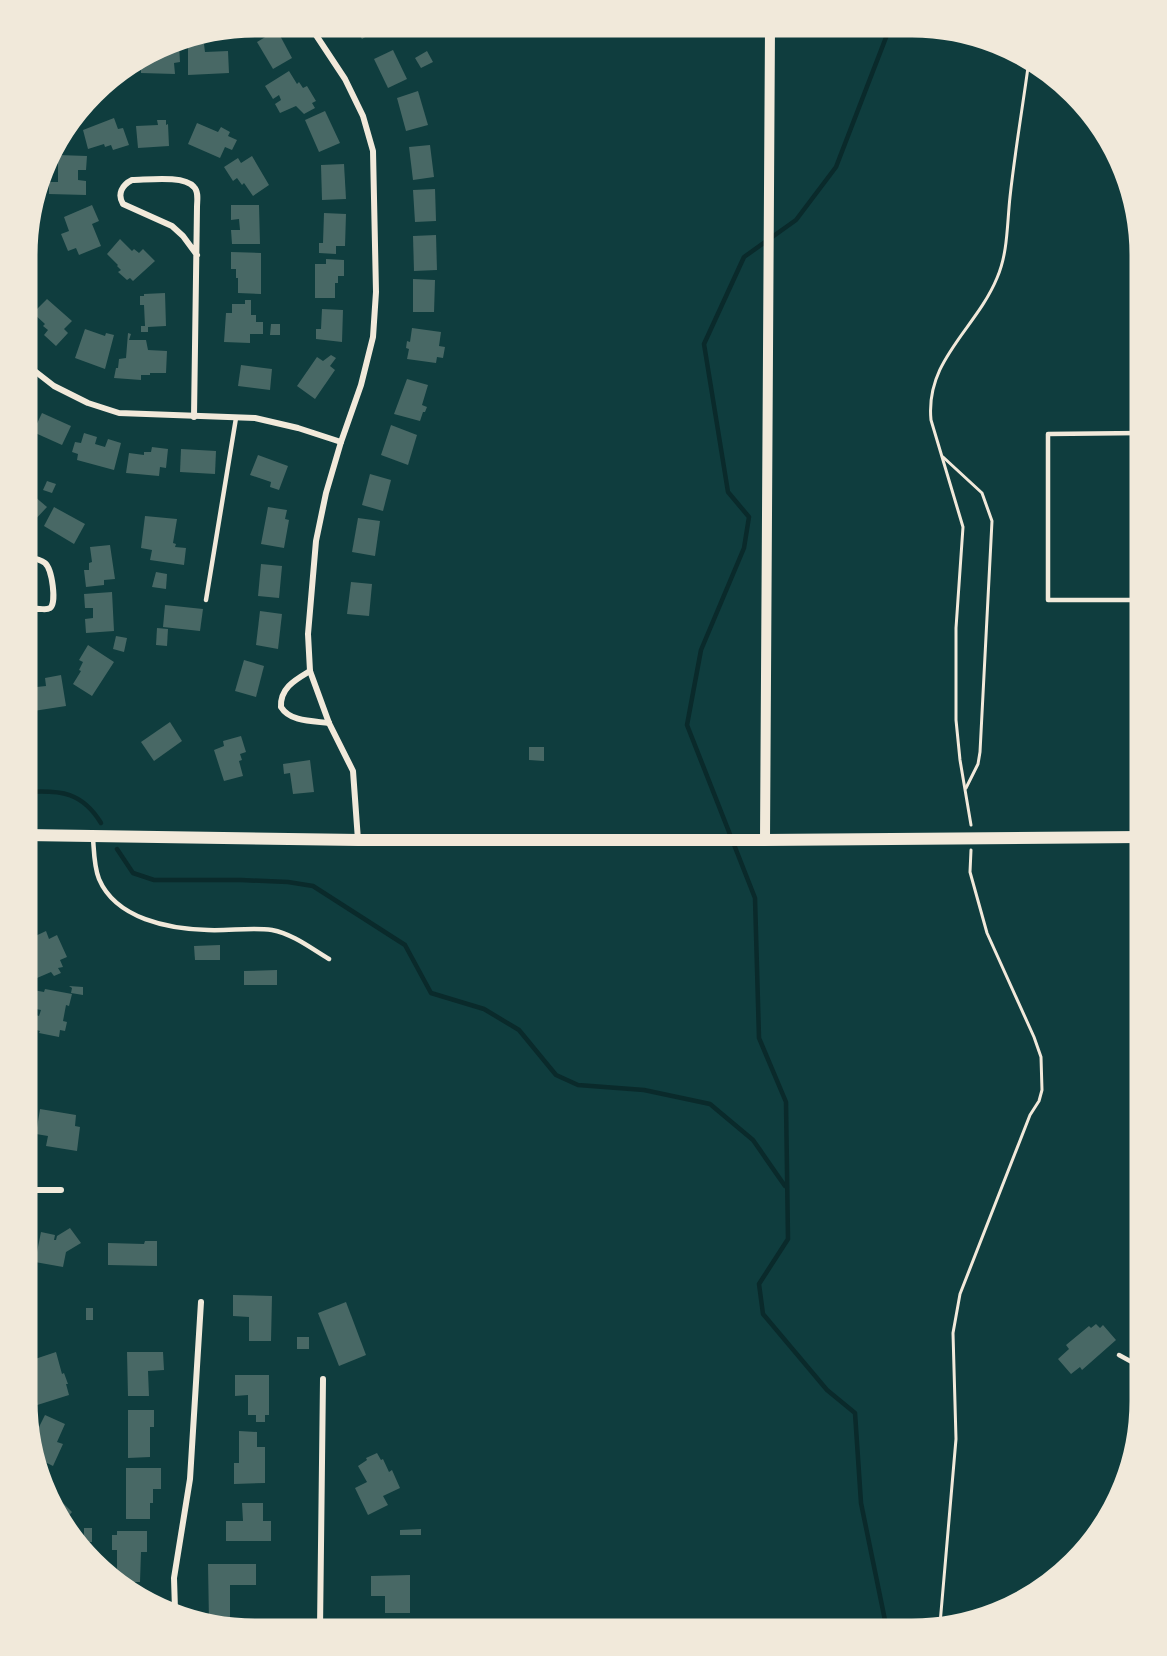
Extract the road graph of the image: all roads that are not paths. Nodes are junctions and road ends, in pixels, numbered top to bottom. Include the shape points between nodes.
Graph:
1 (317, 36) edge
2 (770, 36) edge
3 (197, 255) junction
4 (36, 371) edge
5 (194, 417) junction
6 (236, 418) junction
7 (1131, 434) edge
8 (341, 442) junction
9 (36, 559) edge
10 (206, 600) dead end
11 (1131, 600) edge
12 (36, 609) edge
13 (310, 671) junction
14 (329, 723) junction
15 (36, 835) edge
16 (93, 836) junction
17 (1131, 837) edge
18 (358, 840) junction
19 (765, 840) junction
20 (329, 959) dead end
21 (36, 1190) edge
22 (61, 1190) dead end
23 (201, 1302) dead end
24 (1119, 1355) dead end
25 (1131, 1362) edge
26 (323, 1379) dead end
27 (175, 1604) edge
28 (320, 1620) edge

1 - 8 street via 345,79 363,116 373,151 373,337
2 - 19 street
3 - 3 street via 194,187 180,180 125,183 120,199 123,204 172,226
3 - 5 street
4 - 5 street via 54,386 88,403 119,412
5 - 6 street
6 - 8 street via 255,418
6 - 10 lane
7 - 11 lane via 1048,434 1048,600
8 - 13 street via 316,541 308,634
9 - 12 street via 50,570 53,604 46,610
13 - 14 street
13 - 14 street via 283,692 281,707 293,718
14 - 18 street via 353,771
15 - 16 main road
16 - 18 main road
16 - 20 lane via 102,884 117,904 133,915 176,927 272,930
17 - 19 main road
18 - 19 main road
21 - 22 street
23 - 27 street via 190,1479 174,1578
24 - 25 lane
26 - 28 street

